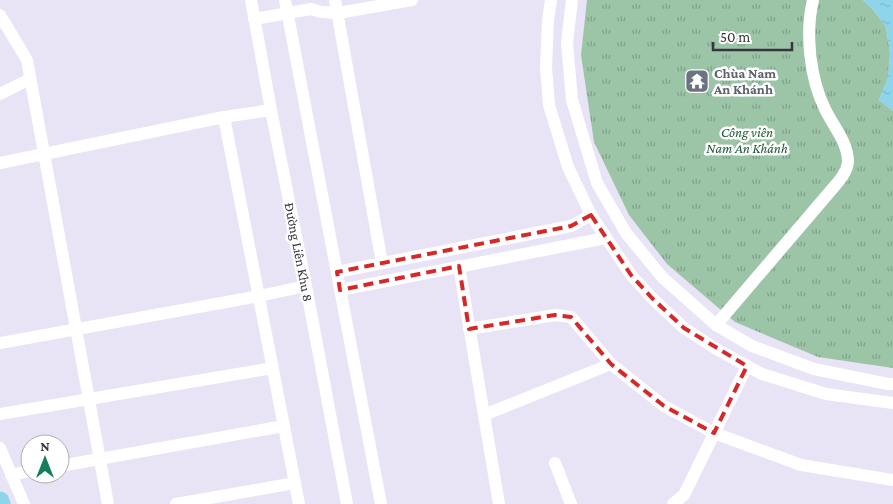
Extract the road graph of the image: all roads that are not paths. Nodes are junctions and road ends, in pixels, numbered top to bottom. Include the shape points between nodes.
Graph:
1 (251, 0) edge
2 (285, 0) edge
3 (335, 0) edge
4 (412, 0) edge
5 (551, 0) edge
6 (572, 0) edge
7 (813, 0) edge
8 (314, 4) edge
9 (287, 13) junction
10 (338, 13) junction
11 (0, 15) edge
12 (254, 19) junction
13 (30, 79) junction
14 (0, 94) edge
15 (572, 100) junction
16 (549, 105) junction
17 (271, 110) junction
18 (224, 117) junction
19 (44, 154) junction
20 (0, 163) edge
21 (592, 215) junction
22 (606, 238) junction
23 (499, 240) junction
24 (501, 258) junction
25 (382, 263) junction
26 (459, 266) junction
27 (337, 272) junction
28 (306, 286) junction
29 (340, 290) junction
30 (259, 296) junction
31 (716, 325) junction
32 (76, 329) junction
33 (470, 329) junction
34 (0, 343) edge
35 (611, 364) junction
36 (747, 366) junction
37 (273, 368) junction
38 (893, 384) edge
39 (89, 400) junction
40 (893, 403) edge
41 (0, 414) edge
42 (484, 415) junction
43 (284, 426) junction
44 (714, 433) junction
45 (0, 448) edge
46 (100, 459) junction
47 (555, 463) dead end
48 (70, 464) edge
49 (20, 473) edge
50 (11, 475) junction
51 (893, 480) edge
52 (295, 483) junction
53 (24, 504) edge
54 (108, 504) edge
55 (176, 504) edge
56 (299, 504) edge
57 (347, 504) edge
58 (381, 504) edge
59 (499, 504) edge
60 (571, 504) edge
61 (673, 504) edge

1 - 12 street, Đường Liên Khu 8
2 - 9 street
3 - 10 street
4 - 10 street
5 - 16 street via 546,67
6 - 15 street via 567,43
7 - 31 street via 809,26 814,73 824,108 843,140 847,168 834,188
8 - 9 street
8 - 10 street via 321,12
9 - 12 street
9 - 27 street
10 - 25 street
11 - 13 street via 27,60
12 - 17 street, Đường Liên Khu 8
13 - 14 street
13 - 19 street
15 - 16 street
15 - 31 street via 597,183 626,233 662,277
16 - 21 street via 568,167
17 - 18 street
17 - 28 street, Đường Liên Khu 8
18 - 19 street
18 - 30 street
19 - 20 street
19 - 32 street
21 - 22 street
21 - 23 street via 571,226
22 - 24 street
22 - 36 street via 630,275 684,328
23 - 24 street
23 - 25 street
24 - 26 street
25 - 27 street
26 - 29 street
26 - 33 street
27 - 29 street
28 - 30 street
28 - 57 street, Đường Liên Khu 8
29 - 58 street
30 - 32 street
30 - 37 street
31 - 38 street via 752,346 814,369
32 - 34 street
32 - 39 street
33 - 35 street via 556,315 571,317
33 - 42 street
35 - 42 street
35 - 44 street via 664,406
36 - 40 street via 762,374 826,394
36 - 44 street
37 - 39 street
37 - 43 street
39 - 41 street
39 - 46 street
42 - 59 street
43 - 46 street
43 - 52 street
44 - 51 street via 801,465
44 - 61 street via 684,495
45 - 50 street
46 - 48 street
46 - 54 street
47 - 60 street
49 - 50 street
50 - 53 street
52 - 55 street
52 - 56 street

